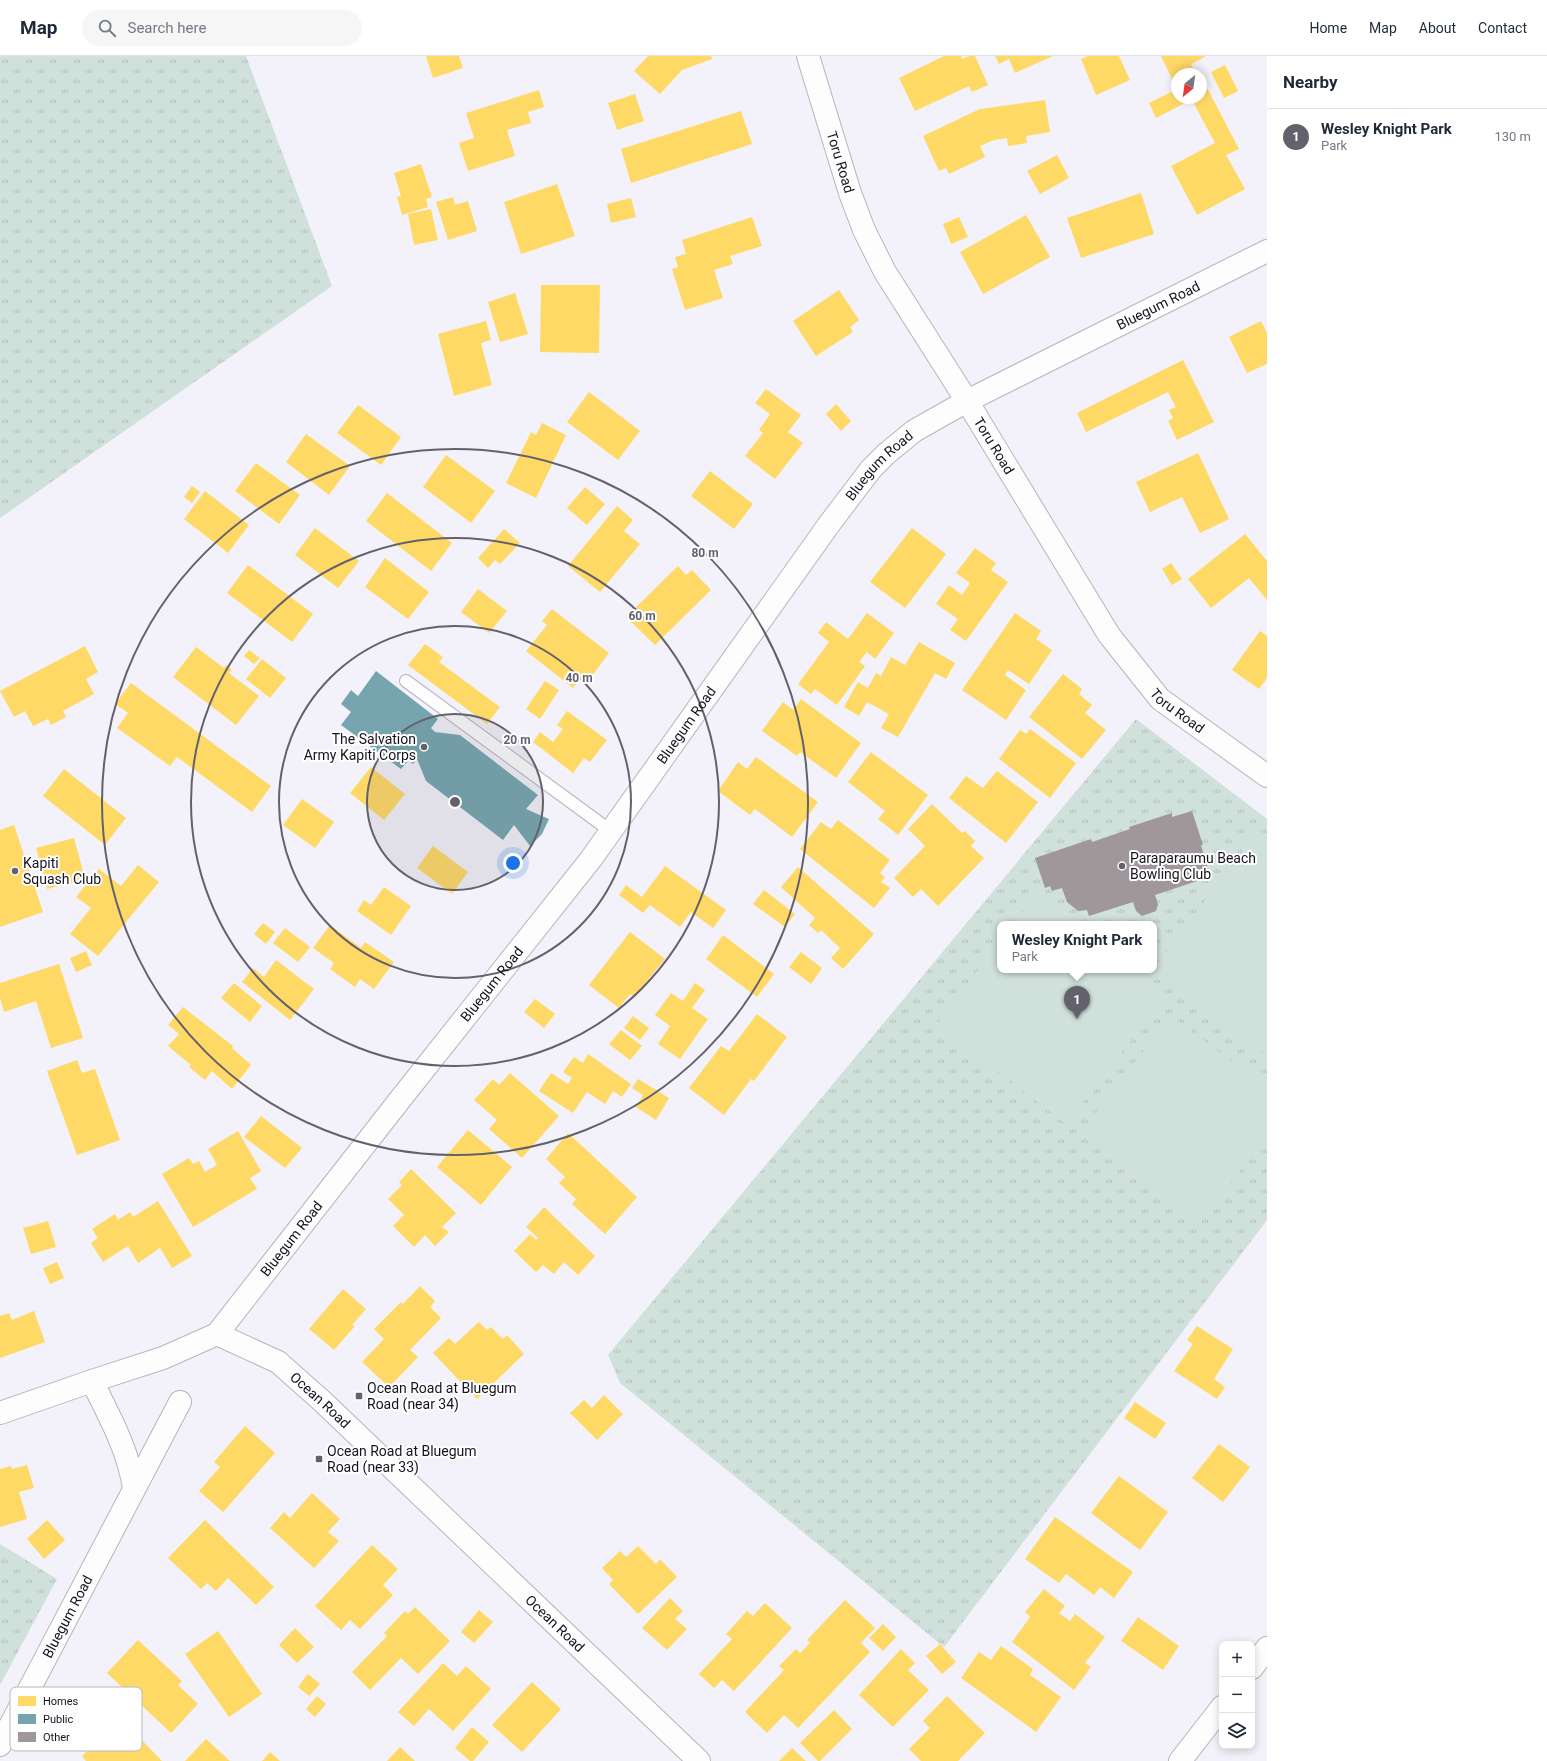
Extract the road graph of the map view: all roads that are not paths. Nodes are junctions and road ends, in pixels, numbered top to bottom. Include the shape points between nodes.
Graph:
1 (808, 56) edge
2 (1267, 251) edge
3 (967, 401) junction
4 (406, 681) dead end
5 (1267, 776) edge
6 (612, 832) junction
7 (217, 1334) junction
8 (92, 1380) junction
9 (180, 1402) dead end
10 (0, 1413) edge
11 (134, 1488) junction
12 (1267, 1648) edge
13 (1255, 1664) edge
14 (30, 1687) edge
15 (1219, 1711) edge
16 (10, 1726) edge
17 (0, 1745) edge
18 (699, 1761) edge
19 (1180, 1761) edge

1 - 3 street, Toru Road via 864,230 885,272
2 - 3 street, Bluegum Road
3 - 5 street, Toru Road via 1108,635 1160,699
3 - 6 street, Bluegum Road via 914,431 872,469 758,623
4 - 6 lane
6 - 7 street, Bluegum Road
7 - 8 street via 163,1358
7 - 18 street, Ocean Road via 278,1362
8 - 10 street
8 - 11 street via 122,1442 131,1467
9 - 11 street, Bluegum Road
11 - 14 street, Bluegum Road
12 - 13 street
15 - 19 street
16 - 17 street, Bluegum Road

